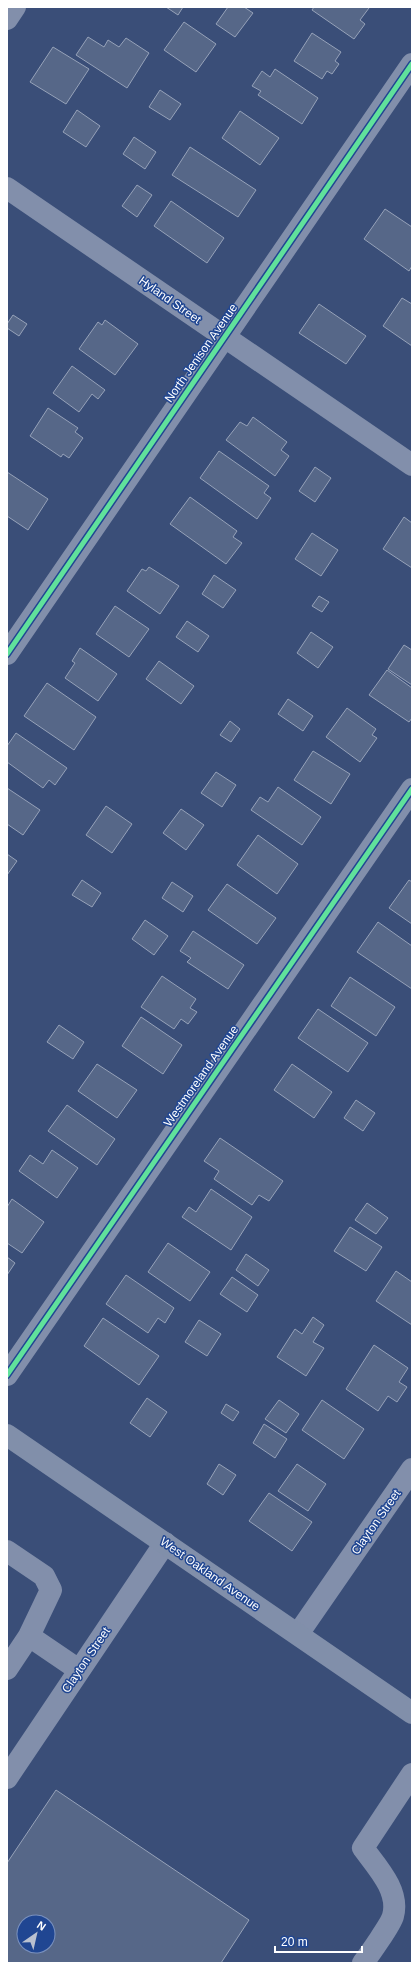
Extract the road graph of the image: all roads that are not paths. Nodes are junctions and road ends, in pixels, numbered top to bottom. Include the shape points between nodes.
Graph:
1 (15, 7) edge
2 (7, 19) edge
3 (412, 64) edge
4 (7, 188) edge
5 (224, 337) junction
6 (412, 465) edge
7 (7, 654) edge
8 (412, 789) edge
9 (7, 1375) edge
10 (7, 1435) edge
11 (412, 1469) edge
12 (165, 1543) junction
13 (7, 1551) edge
14 (298, 1634) junction
15 (29, 1636) junction
16 (7, 1669) edge
17 (79, 1670) junction
18 (412, 1713) edge
19 (412, 1774) edge
20 (7, 1778) edge
21 (363, 1963) edge

1 - 2 street
3 - 5 street, North Jenison Avenue
4 - 5 street, Hyland Street
5 - 6 street, Hyland Street
5 - 7 street, North Jenison Avenue
8 - 9 street, Westmoreland Avenue
10 - 12 main road, West Oakland Avenue
11 - 14 street, Clayton Street
12 - 14 main road, West Oakland Avenue
12 - 17 street, Clayton Street
13 - 15 street via 44,1576 51,1590
14 - 18 main road, West Oakland Avenue
15 - 16 street
15 - 17 street
17 - 20 street, Clayton Street
19 - 21 street via 363,1848 393,1895 393,1916

